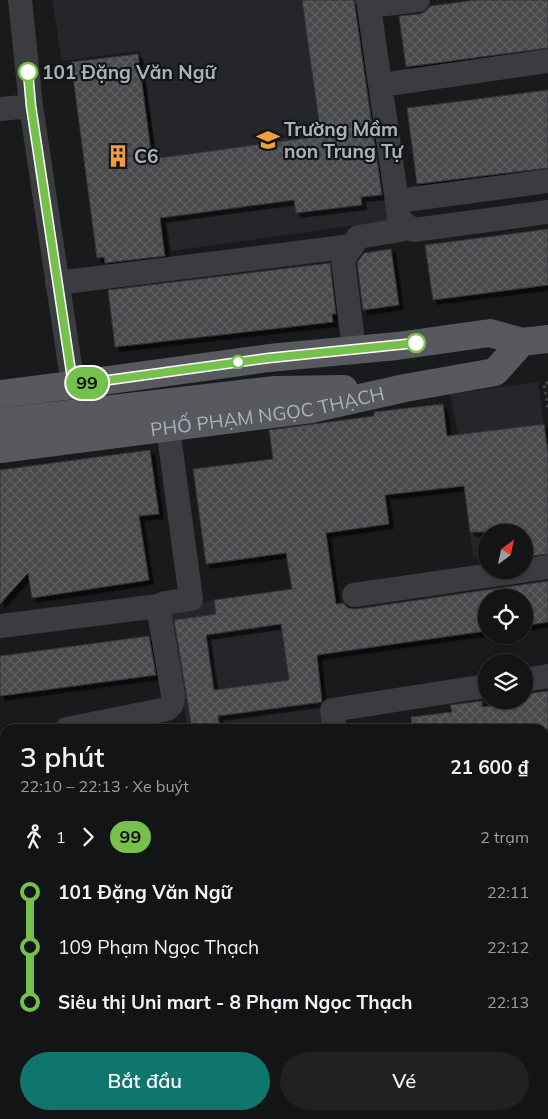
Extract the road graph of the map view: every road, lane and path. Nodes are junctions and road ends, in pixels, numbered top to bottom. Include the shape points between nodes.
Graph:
1 (20, 0) edge
2 (418, 0) edge
3 (368, 3) edge
4 (548, 61) edge
5 (381, 85) junction
6 (31, 106) junction
7 (0, 109) edge
8 (548, 182) edge
9 (399, 211) junction
10 (548, 212) edge
11 (352, 246) junction
12 (57, 283) junction
13 (535, 340) edge
14 (397, 346) junction
15 (354, 350) junction
16 (546, 383) edge
17 (73, 385) junction
18 (405, 388) junction
19 (275, 390) junction
20 (0, 394) edge
21 (548, 409) edge
22 (0, 422) edge
23 (168, 428) junction
24 (0, 449) edge
25 (548, 567) edge
26 (354, 595) dead end
27 (158, 606) junction
28 (0, 626) edge
29 (548, 676) edge
30 (533, 678) edge
31 (478, 687) edge
32 (92, 724) edge
33 (334, 724) edge

1 - 6 street
2 - 3 street
3 - 5 street
4 - 5 street
5 - 9 street
6 - 7 street
6 - 12 street
8 - 9 street
9 - 10 street via 414,230
9 - 11 street via 401,230 358,237
11 - 12 street
11 - 15 street via 343,260
12 - 17 street
13 - 14 main road, PHỐ PHẠM NGỌC THẠCH via 490,333
13 - 18 main road, PHỐ PHẠM NGỌC THẠCH via 495,372
14 - 15 main road, PHỐ PHẠM NGỌC THẠCH
14 - 19 main road
15 - 17 main road, PHỐ PHẠM NGỌC THẠCH via 269,358
16 - 21 path
17 - 20 main road, PHỐ PHẠM NGỌC THẠCH
18 - 19 main road
18 - 23 main road, PHỐ PHẠM NGỌC THẠCH via 311,409
19 - 22 main road
23 - 24 main road, PHỐ PHẠM NGỌC THẠCH
23 - 27 street via 192,599
25 - 26 street
27 - 28 street
27 - 32 street via 172,704 167,709
29 - 30 street
31 - 33 street via 332,710

